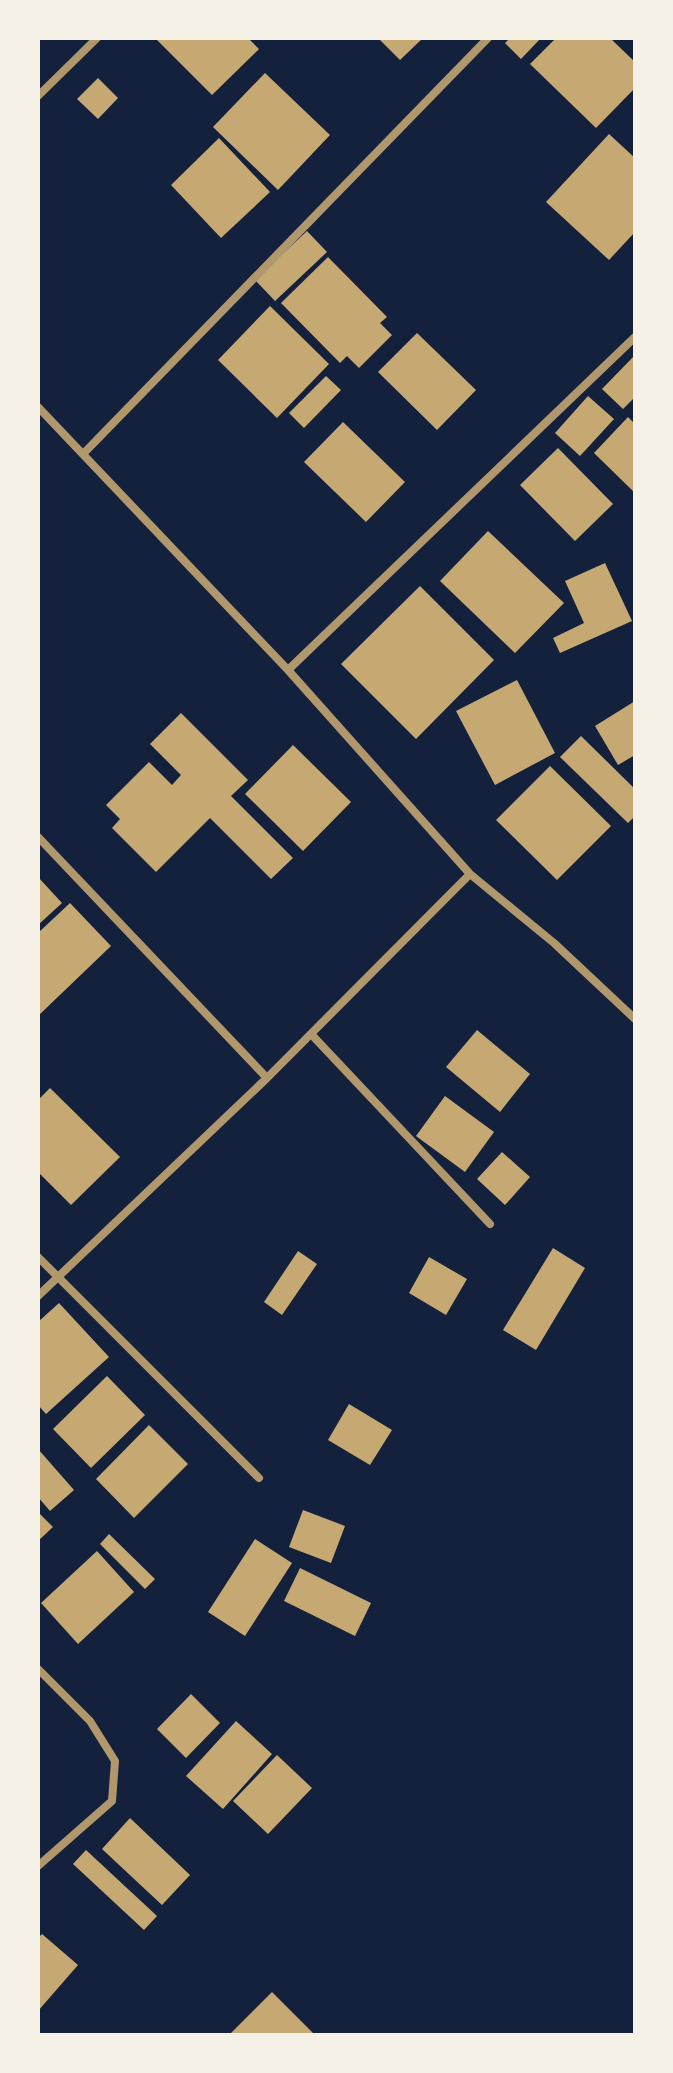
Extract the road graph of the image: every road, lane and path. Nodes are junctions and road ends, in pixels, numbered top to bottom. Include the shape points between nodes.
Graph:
1 (97, 38) edge
2 (488, 38) edge
3 (38, 96) edge
4 (635, 337) edge
5 (38, 407) edge
6 (84, 453) junction
7 (288, 670) junction
8 (38, 837) edge
9 (470, 874) junction
10 (635, 1019) edge
11 (311, 1034) junction
12 (267, 1078) junction
13 (490, 1224) dead end
14 (38, 1257) edge
15 (57, 1277) junction
16 (38, 1296) edge
17 (259, 1478) dead end
18 (38, 1669) edge
19 (38, 1866) edge

1 - 3 street
2 - 6 street
4 - 7 street
5 - 6 street
6 - 7 street
7 - 9 street
8 - 12 street
9 - 10 street
9 - 11 street
11 - 12 street
11 - 13 street
12 - 15 street
14 - 15 street
15 - 16 street
15 - 17 street
18 - 19 street via 90,1721 115,1761 112,1801

